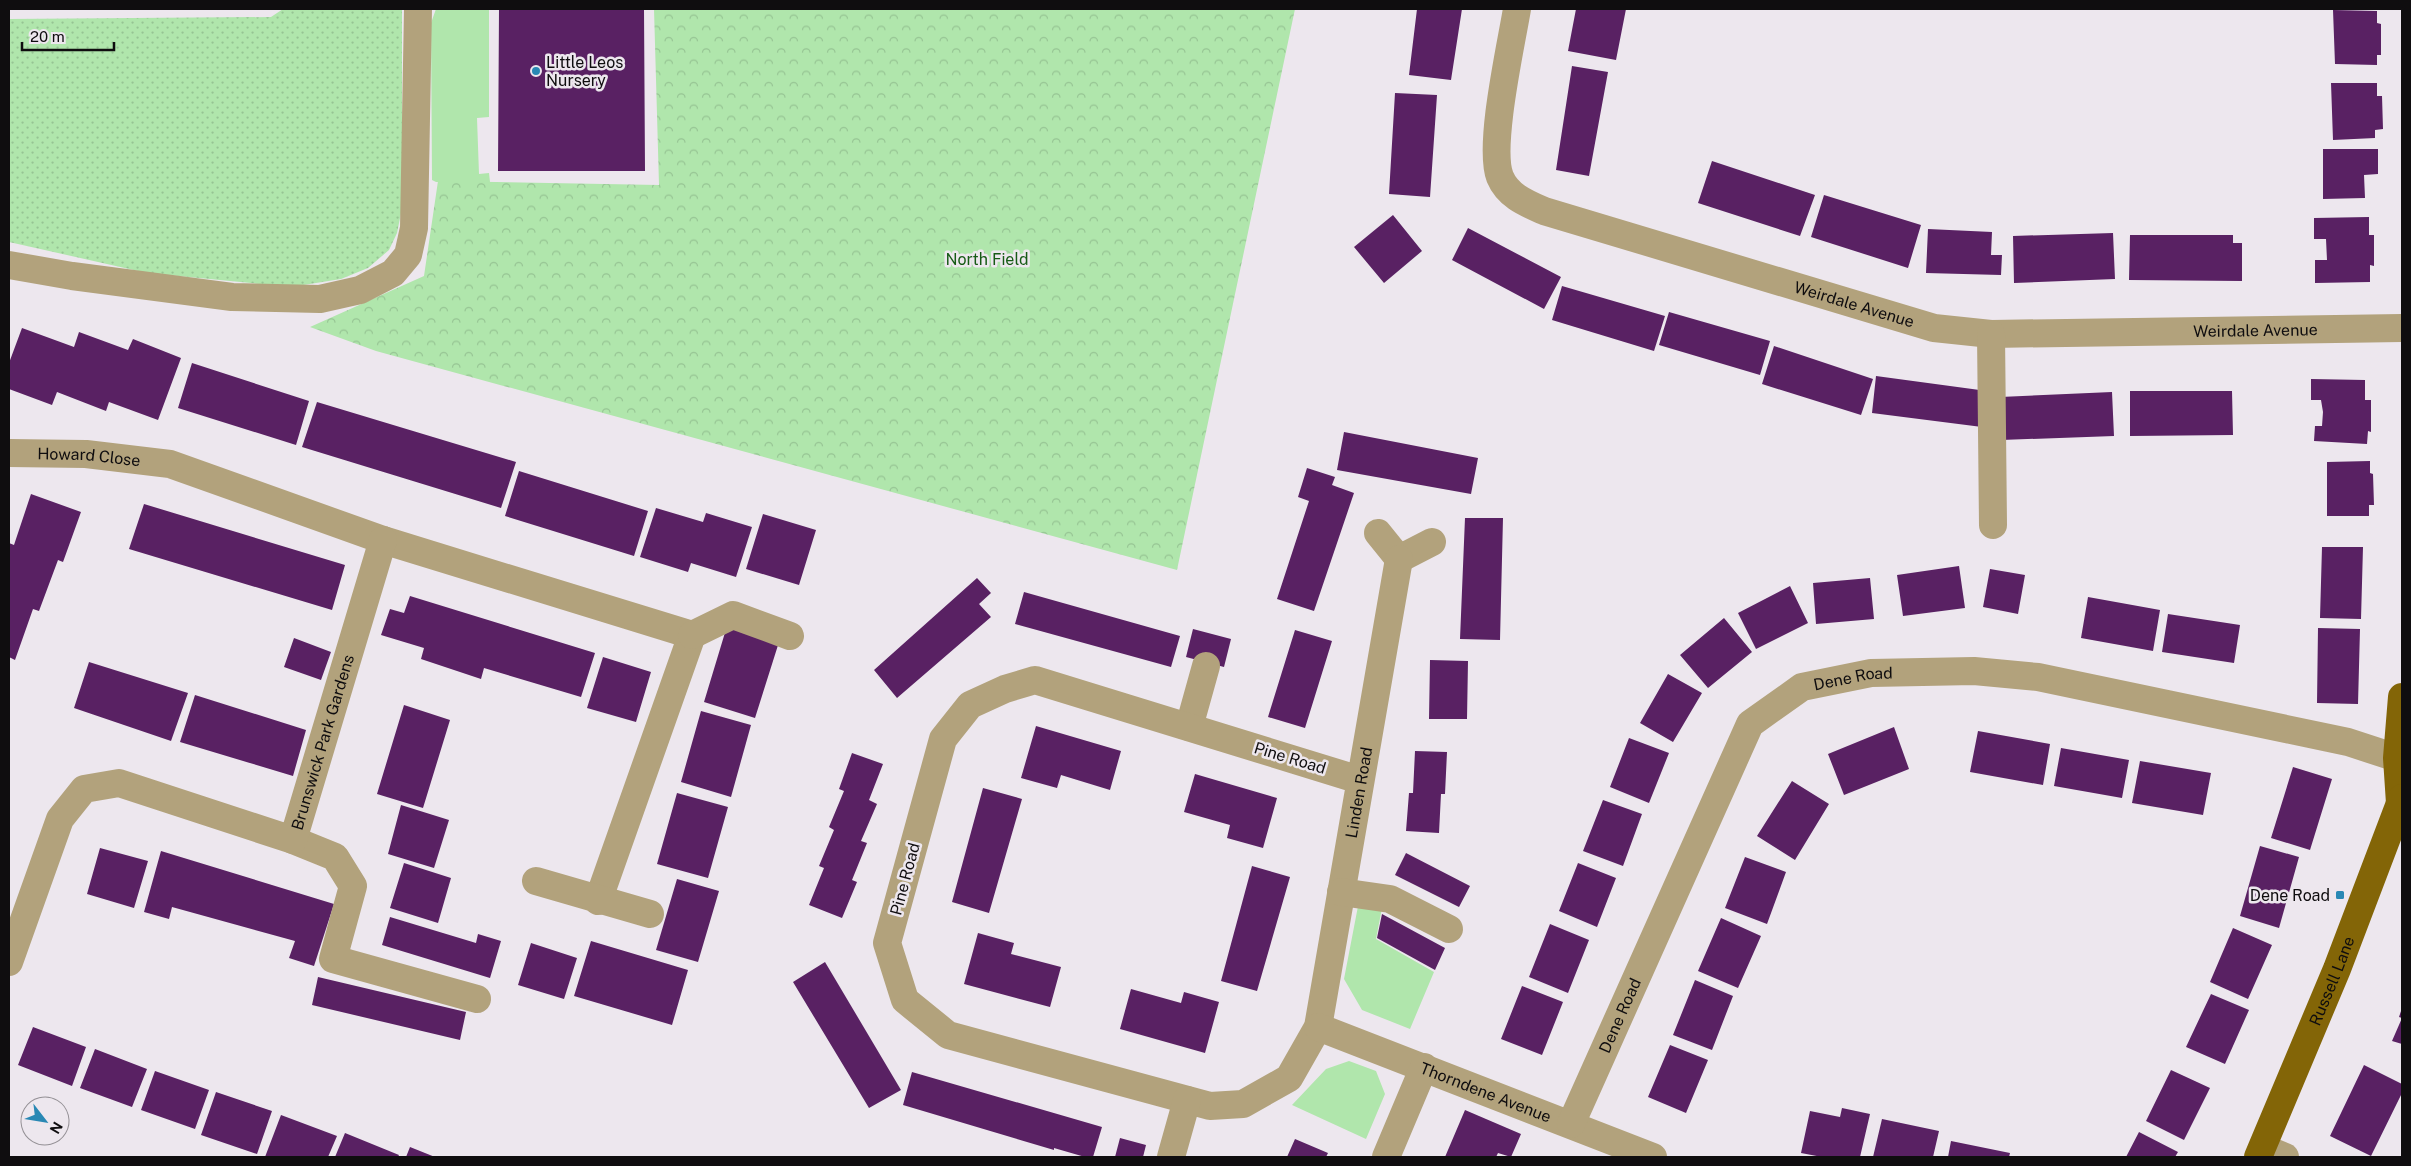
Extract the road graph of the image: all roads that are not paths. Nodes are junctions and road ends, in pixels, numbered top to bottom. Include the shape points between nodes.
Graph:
1 (418, 9) edge
2 (1517, 9) edge
3 (9, 265) edge
4 (2402, 328) edge
5 (1991, 334) junction
6 (9, 453) edge
7 (1993, 526) dead end
8 (1378, 533) dead end
9 (383, 540) junction
10 (1432, 542) dead end
11 (1399, 559) junction
12 (692, 635) junction
13 (790, 636) dead end
14 (1206, 666) dead end
15 (2402, 697) edge
16 (1188, 727) junction
17 (2397, 758) junction
18 (1360, 780) junction
19 (2402, 801) edge
20 (293, 840) junction
21 (536, 881) dead end
22 (1341, 892) junction
23 (598, 900) junction
24 (650, 914) dead end
25 (1449, 929) dead end
26 (9, 962) edge
27 (477, 999) dead end
28 (1318, 1027) junction
29 (1424, 1066) junction
30 (1187, 1100) junction
31 (1571, 1124) junction
32 (2269, 1154) edge
33 (1171, 1157) edge
34 (1386, 1157) edge
35 (1653, 1157) edge

1 - 3 street via 414,228 408,255 392,273 360,290 320,299 232,297
2 - 5 street, Weirdale Avenue via 1495,148 1500,177 1515,198 1544,211 1934,328
4 - 5 street, Weirdale Avenue
5 - 7 street
6 - 9 street, Howard Close via 86,454 170,464
8 - 11 street
9 - 12 street
9 - 20 street, Brunswick Park Gardens
10 - 11 street
11 - 18 street, Linden Road
12 - 13 street via 733,615
12 - 23 street
14 - 16 street
15 - 17 main road, Russell Lane
16 - 18 street, Pine Road
16 - 30 street, Pine Road via 1035,680 970,705 943,739 887,943 905,1000 948,1035
17 - 19 main road, Russell Lane
17 - 31 street, Dene Road via 2348,742 2038,677 1974,671 1871,673 1802,687 1750,724
18 - 22 street, Linden Road
19 - 32 main road, Russell Lane
20 - 26 street, Brunswick Park Gardens via 119,783 84,789 60,819
20 - 27 street via 334,857 353,886 333,959
21 - 23 street
22 - 25 street via 1390,899
22 - 28 street, Linden Road
23 - 24 street
28 - 29 street, Thorndene Avenue
28 - 30 street, Pine Road via 1289,1078 1243,1104 1210,1106
29 - 31 street, Thorndene Avenue
29 - 34 street
30 - 33 street
31 - 35 street, Thorndene Avenue

